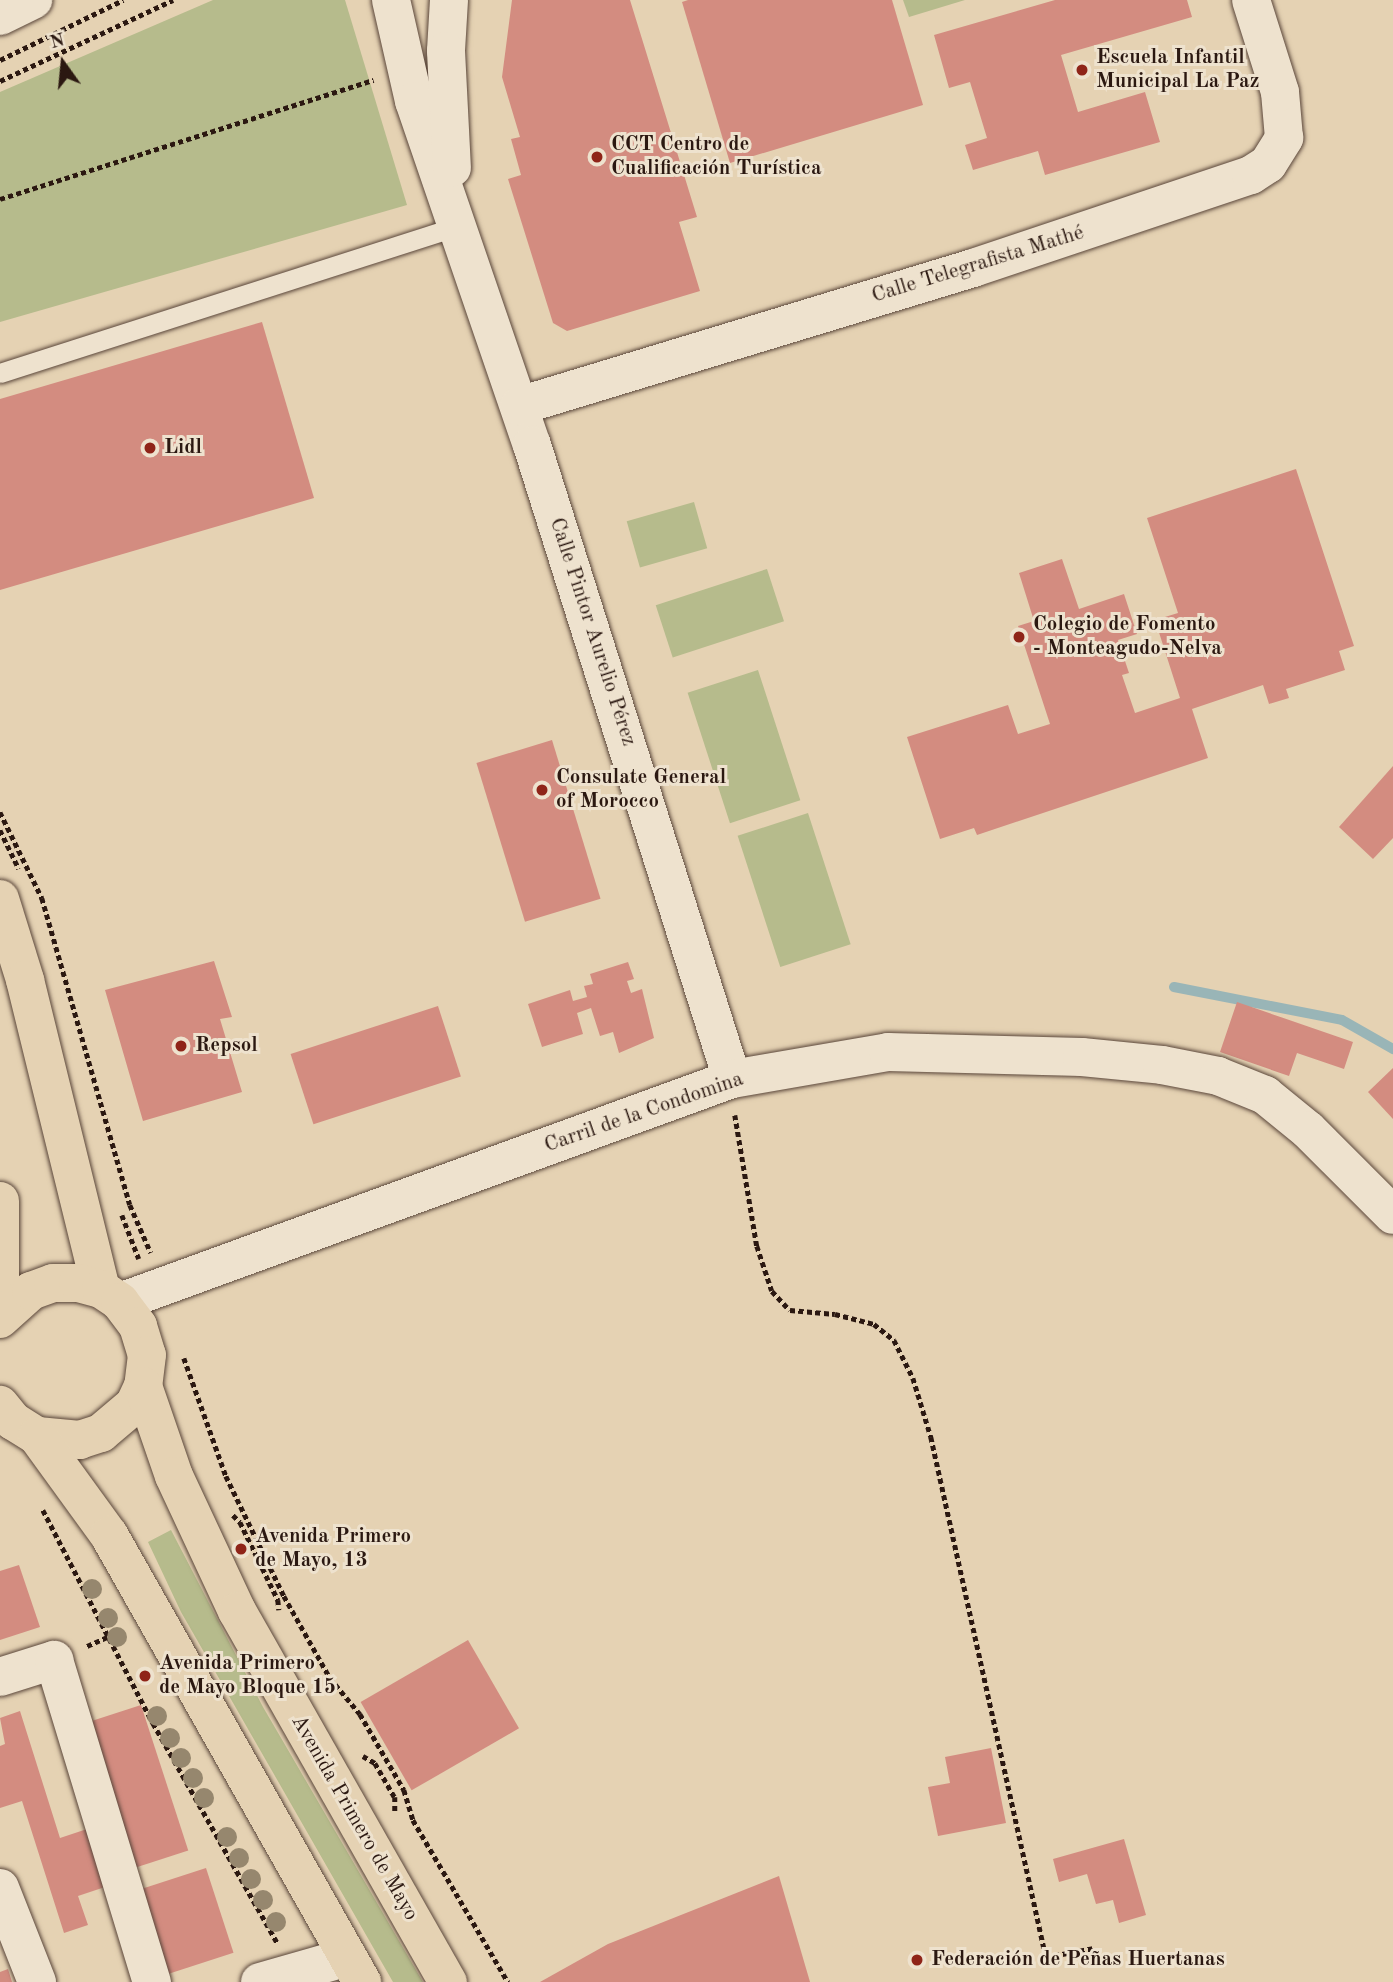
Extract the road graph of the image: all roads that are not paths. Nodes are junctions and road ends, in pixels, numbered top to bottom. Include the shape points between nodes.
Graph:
1 (33, 0) edge
2 (391, 0) edge
3 (449, 0) edge
4 (1251, 0) edge
5 (0, 16) edge
6 (460, 226) junction
7 (0, 373) edge
8 (519, 405) junction
9 (11, 890) edge
10 (0, 981) edge
11 (732, 1079) junction
12 (0, 1201) edge
13 (78, 1205) junction
14 (1393, 1215) edge
15 (135, 1291) junction
16 (0, 1295) edge
17 (0, 1319) edge
18 (143, 1386) junction
19 (1, 1408) edge
20 (37, 1436) junction
21 (0, 1677) edge
22 (4, 1910) edge
23 (355, 1969) edge
24 (277, 1977) edge
25 (37, 1982) edge
26 (152, 1982) edge
27 (448, 1982) edge

1 - 5 street
2 - 6 street, Calle Pintor Aurelio Pérez via 414,101
3 - 6 street, Calle Pintor Aurelio Pérez via 448,135
4 - 8 street, Calle Telegrafista Mathé via 1280,92 1284,138 1268,164 1251,175 973,268
6 - 7 lane
6 - 8 street, Calle Pintor Aurelio Pérez
8 - 11 street, Calle Pintor Aurelio Pérez
9 - 13 main road via 25,980
10 - 13 main road
11 - 14 street, Carril de la Condomina via 888,1052 1082,1057 1185,1069 1218,1076 1265,1096 1308,1130
11 - 15 street, Carril de la Condomina
12 - 16 main road
13 - 15 main road
15 - 17 main road via 53,1283 30,1291
15 - 18 main road via 144,1340
18 - 20 main road via 120,1422 101,1433 80,1440
18 - 27 main road, Avenida Primero de Mayo via 183,1498 269,1669
19 - 20 main road
20 - 23 main road via 109,1535
21 - 26 street via 54,1660
22 - 25 street
23 - 24 street

